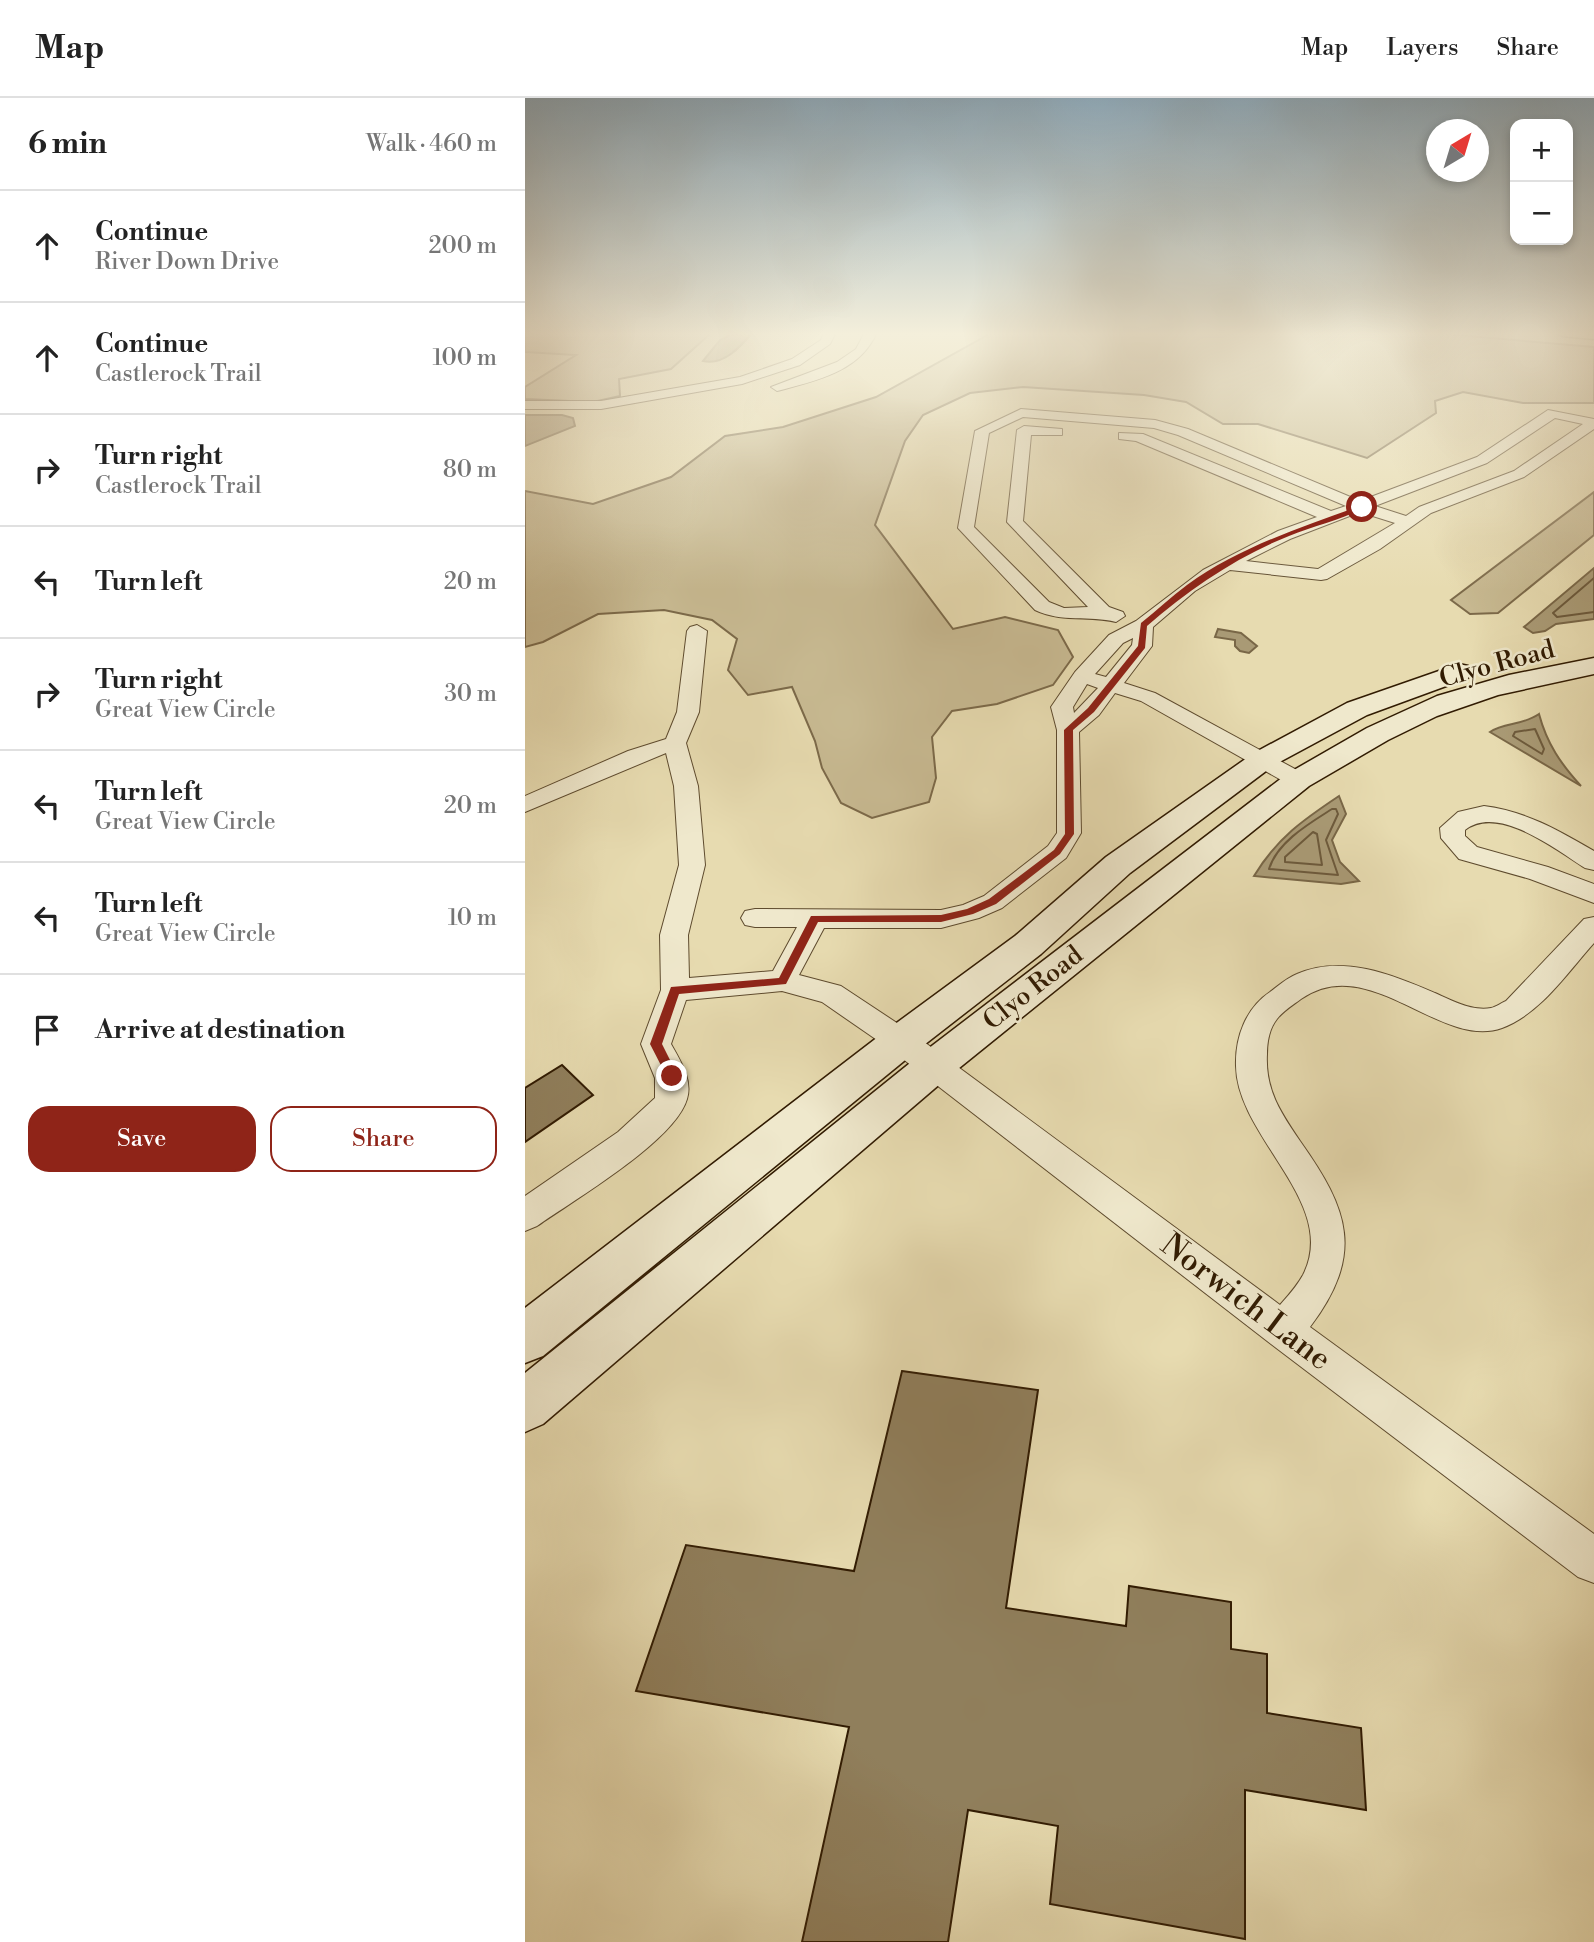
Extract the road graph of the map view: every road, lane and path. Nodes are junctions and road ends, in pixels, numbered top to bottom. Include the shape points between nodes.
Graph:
1 (1012, 418) edge
2 (1075, 418) edge
3 (1545, 418) edge
4 (1574, 418) edge
5 (1594, 423) edge
6 (1362, 507) junction
7 (1333, 518) junction
8 (1408, 522) junction
9 (1230, 565) junction
10 (1102, 611) junction
11 (1143, 625) junction
12 (697, 631) dead end
13 (1594, 641) edge
14 (1594, 666) edge
15 (1082, 676) junction
16 (1110, 685) junction
17 (1068, 730) junction
18 (675, 743) junction
19 (1264, 759) junction
20 (1298, 780) junction
21 (525, 805) edge
22 (1594, 862) edge
23 (1594, 894) edge
24 (755, 918) dead end
25 (815, 919) junction
26 (1594, 926) edge
27 (782, 981) junction
28 (675, 990) junction
29 (901, 1041) junction
30 (934, 1066) junction
31 (525, 1214) edge
32 (1284, 1331) junction
33 (525, 1339) edge
34 (525, 1406) edge
35 (1594, 1561) edge

1 - 10 street via 982,431 966,528 1042,606 1068,616
2 - 6 street via 1155,424 1184,432
3 - 6 street via 1482,460
4 - 5 street
5 - 8 street via 1519,474 1425,510
6 - 7 street
6 - 8 street
7 - 9 street via 1284,535
7 - 10 street via 1138,437 1024,430 1015,522
8 - 9 street via 1321,575
9 - 11 street via 1189,587
10 - 11 street
11 - 15 street via 1116,639
11 - 16 street via 1142,646
12 - 18 street via 688,712
13 - 19 street, Clyo Road via 1514,654 1404,690 1357,709
14 - 20 street, Clyo Road via 1522,679 1428,710
15 - 16 street
15 - 17 street via 1062,707
16 - 17 street
16 - 19 street via 1147,696
17 - 25 street via 1069,834 1057,852 993,902 941,919
18 - 21 street
18 - 28 street via 686,786 692,865 674,935
19 - 20 street
19 - 29 street, Clyo Road via 1118,866 1028,945
20 - 30 street, Clyo Road
22 - 23 street via 1507,816 1467,815 1452,828 1453,838 1468,853
24 - 25 street
25 - 27 street
26 - 32 street via 1516,1009 1494,1020 1463,1017 1370,978 1341,975 1301,983 1268,1008 1251,1048 1256,1096 1324,1209 1329,1234 1328,1259 1319,1281
27 - 28 street, Norwich Lane
27 - 29 street, Norwich Lane via 831,994
28 - 31 street via 656,1044 672,1076 671,1102 653,1125
29 - 30 street, Norwich Lane
29 - 33 street, Clyo Road
30 - 32 street, Norwich Lane
30 - 34 street, Clyo Road
32 - 35 street, Norwich Lane

